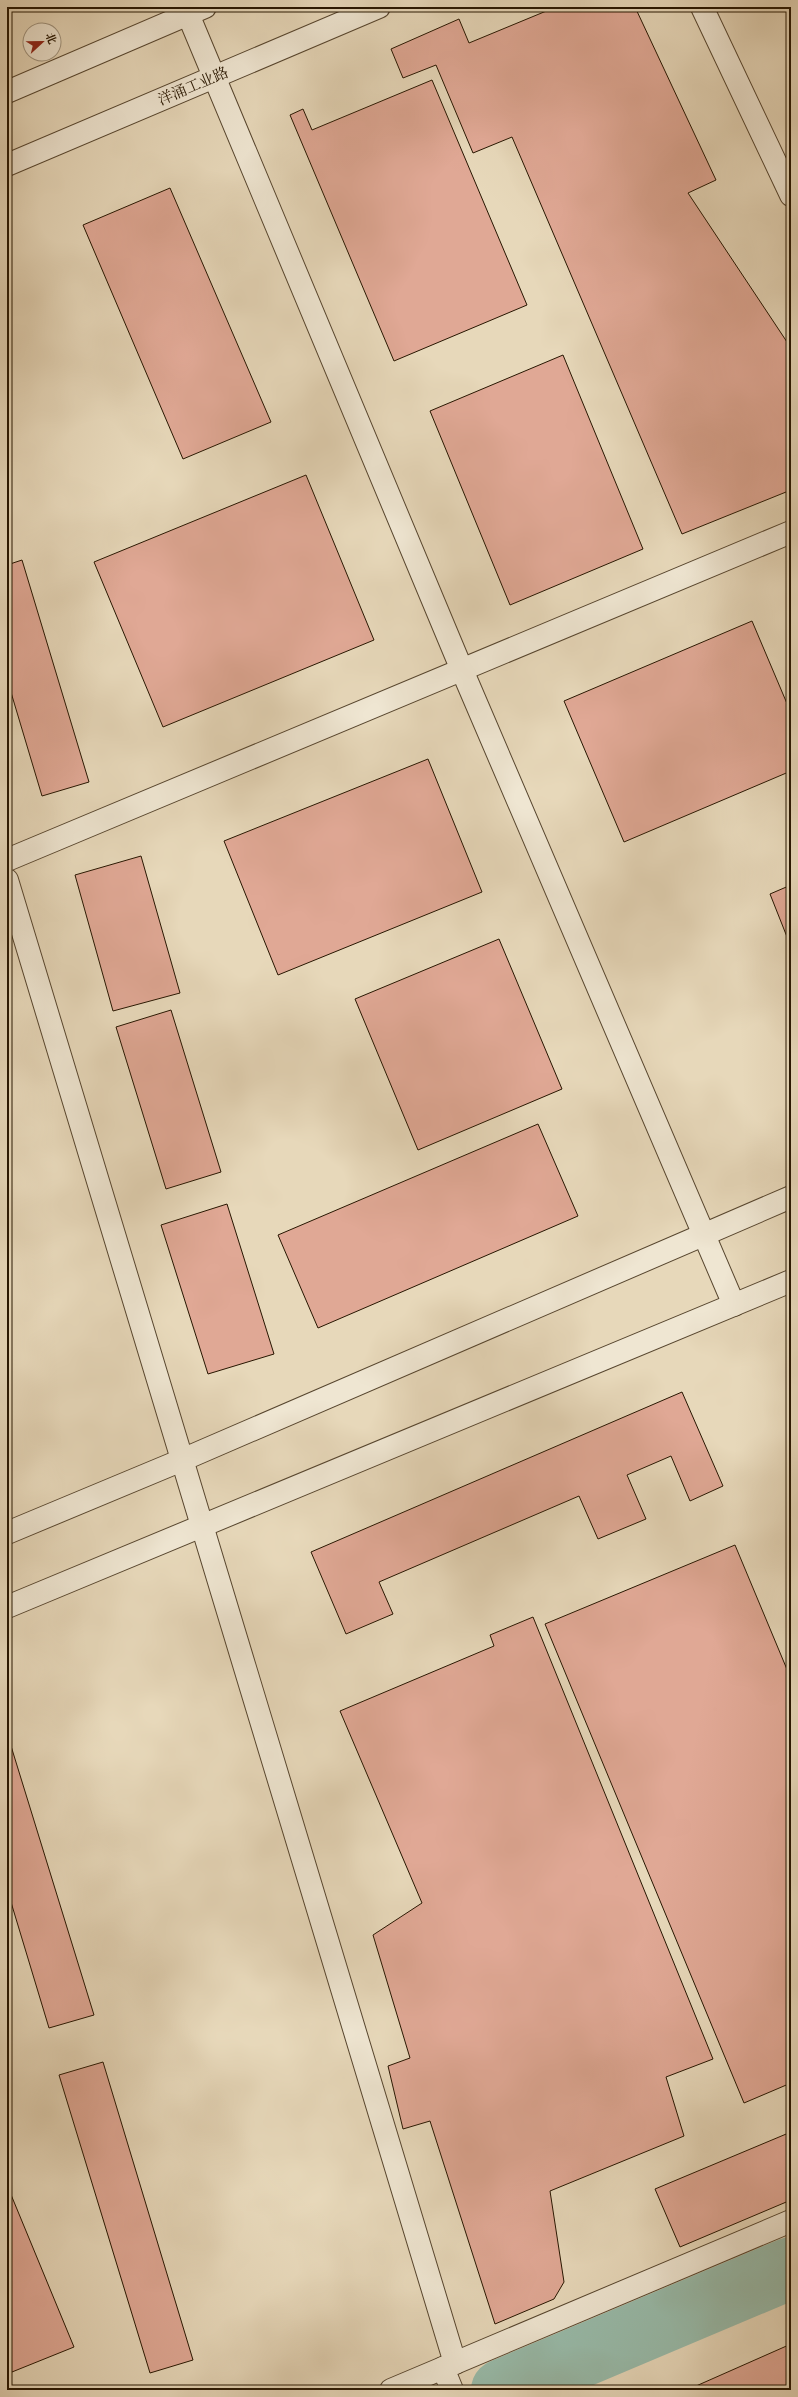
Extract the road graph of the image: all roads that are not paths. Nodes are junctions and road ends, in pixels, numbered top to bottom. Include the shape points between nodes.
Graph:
1 (379, 7) edge
2 (702, 7) edge
3 (193, 9) edge
4 (213, 77) junction
5 (7, 92) edge
6 (7, 165) edge
7 (791, 195) edge
8 (791, 532) edge
9 (462, 670) junction
10 (7, 860) edge
11 (7, 880) edge
12 (791, 1197) edge
13 (704, 1235) junction
14 (791, 1281) edge
15 (734, 1305) junction
16 (182, 1460) junction
17 (202, 1527) junction
18 (7, 1533) edge
19 (7, 1607) edge
20 (791, 2222) edge
21 (449, 2365) junction
22 (391, 2390) edge
23 (452, 2390) edge

1 - 4 street, 洋涌工业路
2 - 7 street
3 - 4 street
3 - 5 street
4 - 6 street, 洋涌工业路
4 - 9 street
8 - 9 street
9 - 10 street
9 - 13 street
11 - 16 street
12 - 13 street
13 - 15 street
13 - 16 street
14 - 15 street
15 - 17 street
16 - 17 street
16 - 18 street
17 - 19 street
17 - 21 street
20 - 21 street
21 - 22 street
21 - 23 street

